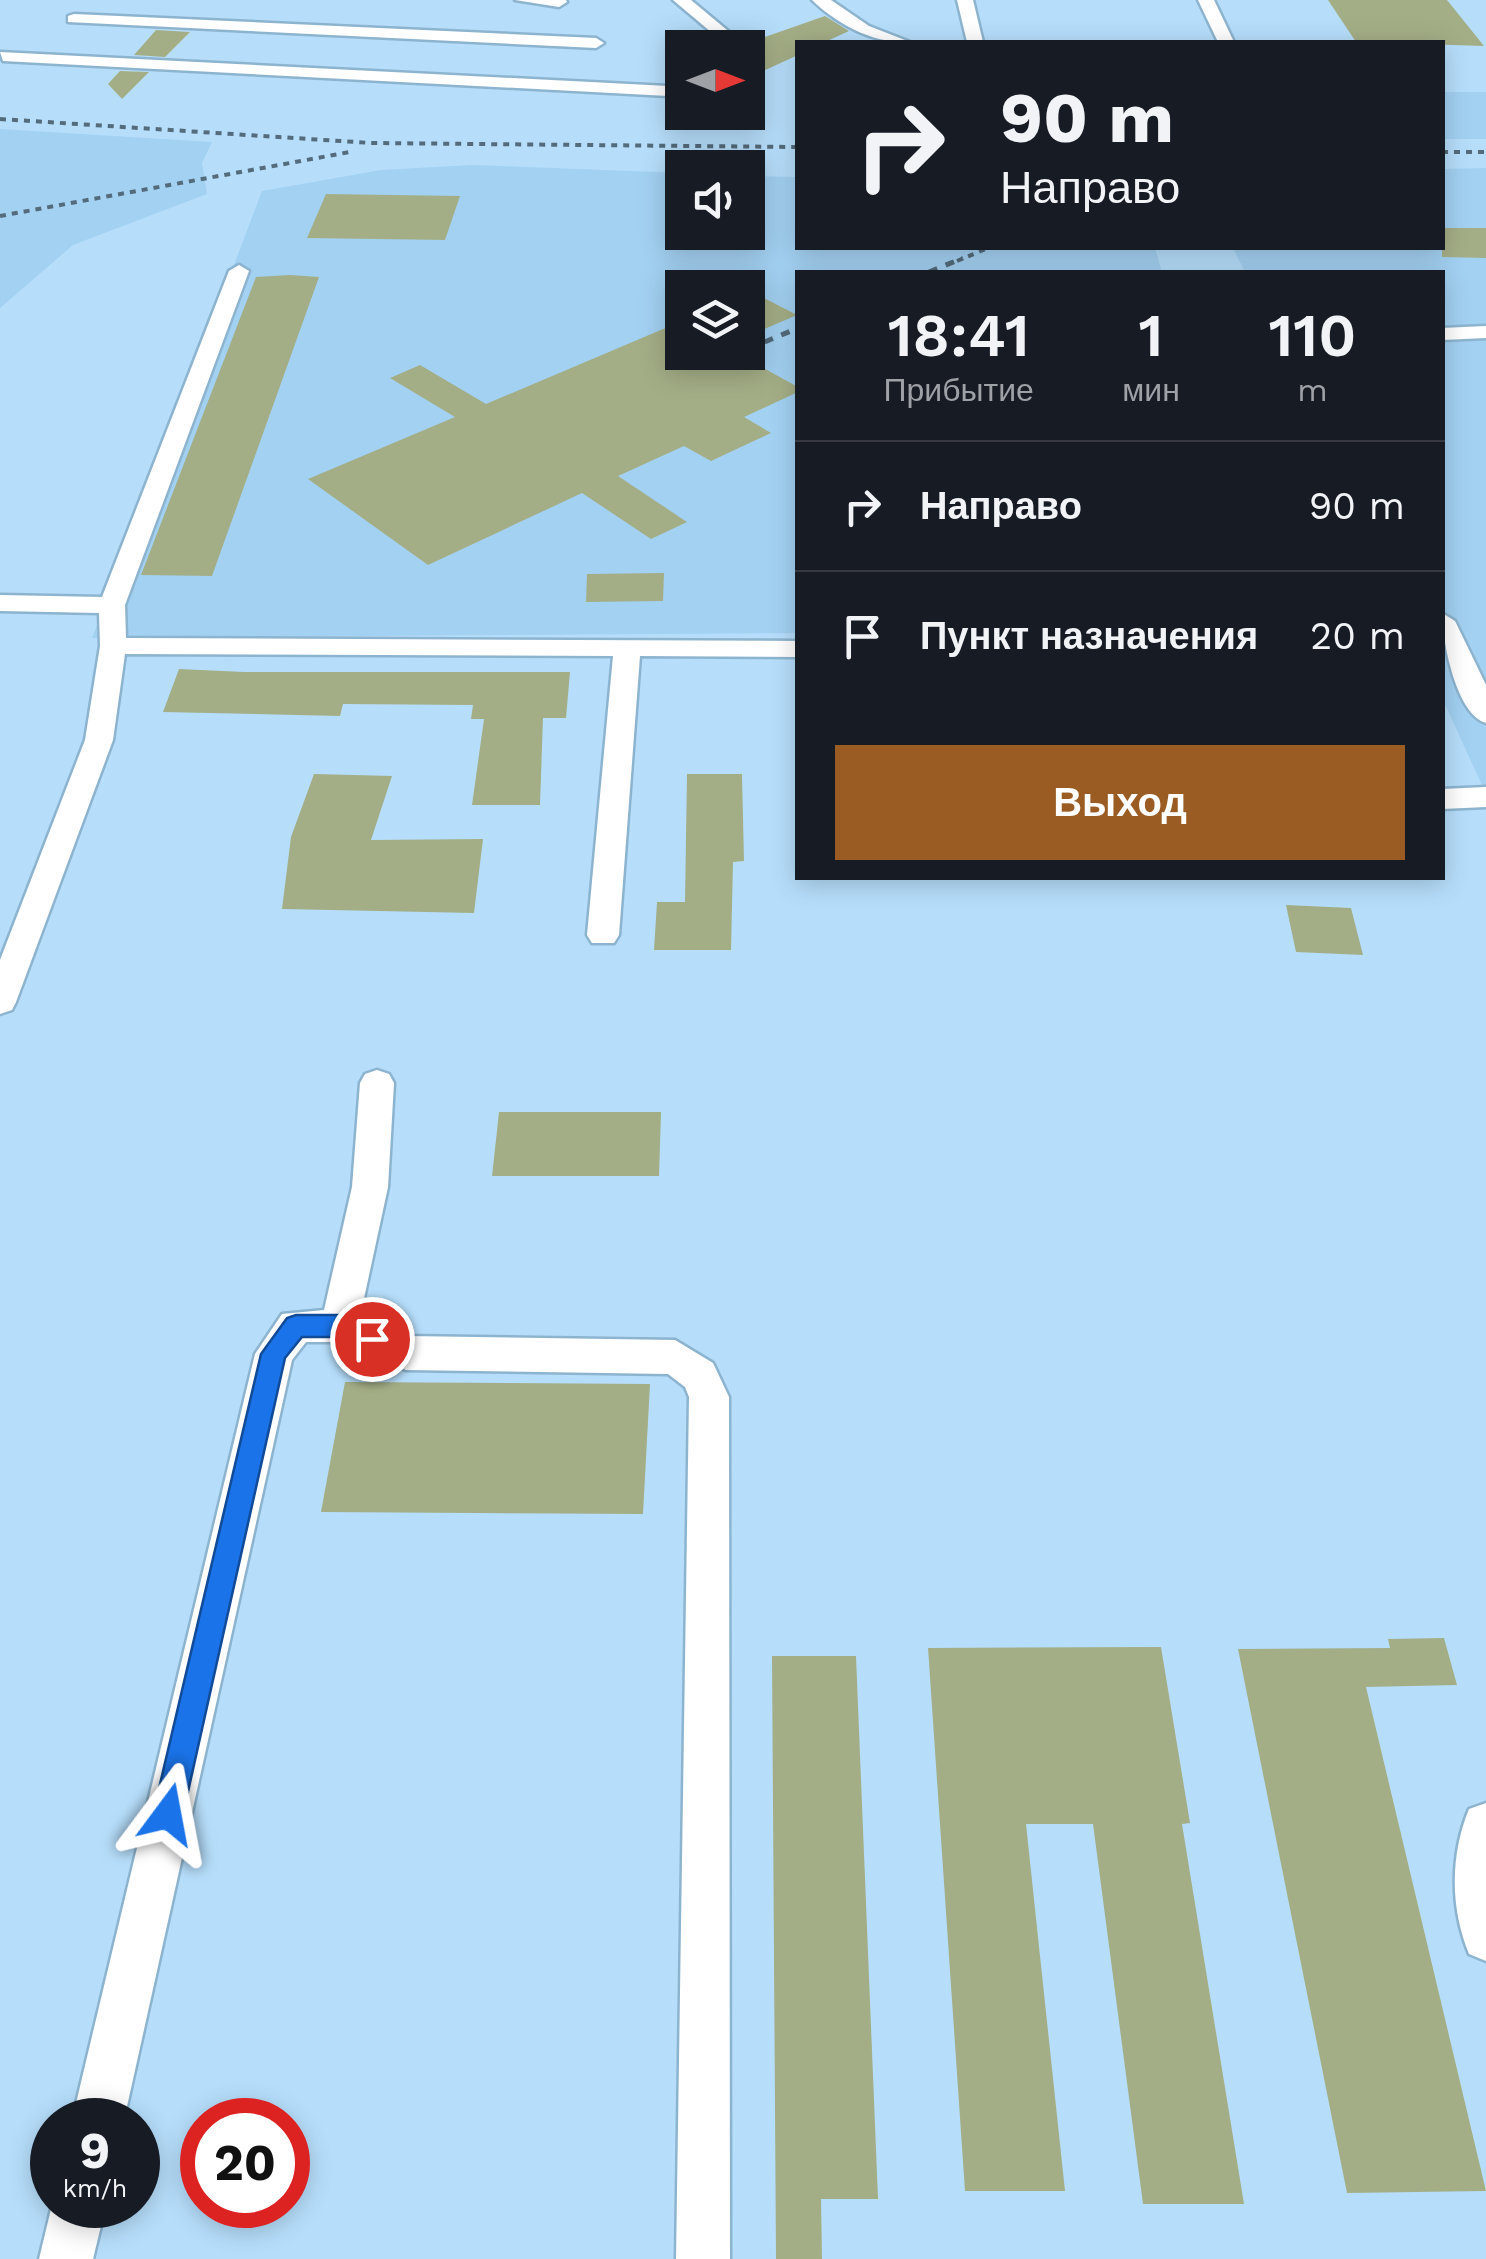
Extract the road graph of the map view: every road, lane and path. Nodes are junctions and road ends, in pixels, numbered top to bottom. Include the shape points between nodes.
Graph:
1 (108, 0) edge
2 (523, 0) edge
3 (681, 0) edge
4 (820, 0) edge
5 (965, 0) edge
6 (1206, 0) edge
7 (559, 2) edge
8 (718, 30) edge
9 (896, 40) edge
10 (974, 40) edge
11 (1225, 40) edge
12 (31, 41) dead end
13 (596, 43) dead end
14 (2, 57) edge
15 (665, 91) edge
16 (239, 271) dead end
17 (1486, 332) edge
18 (1445, 334) edge
19 (0, 603) edge
20 (112, 605) junction
21 (113, 646) junction
22 (795, 649) edge
23 (1449, 649) edge
24 (626, 650) junction
25 (1486, 714) edge
26 (1486, 797) edge
27 (1445, 799) edge
28 (603, 935) dead end
29 (0, 1002) edge
30 (378, 1082) dead end
31 (339, 1326) junction
32 (1486, 1826) edge
33 (1486, 1938) edge
34 (103, 2098) edge
35 (73, 2228) edge
36 (66, 2259) edge
37 (704, 2259) edge

1 - 13 street via 67,22
2 - 7 street
3 - 8 street
4 - 9 street via 863,29
5 - 10 street
6 - 11 street
12 - 14 street
14 - 15 street
16 - 20 street
17 - 18 street
19 - 20 street
20 - 21 street
21 - 24 street
21 - 29 street via 98,740
22 - 24 street
23 - 25 street
24 - 28 street
26 - 27 street
30 - 31 street via 370,1188
31 - 34 street via 296,1326 274,1354
31 - 37 street via 406,1353 674,1356 699,1375 709,1397
32 - 33 street via 1477,1876
35 - 36 street

